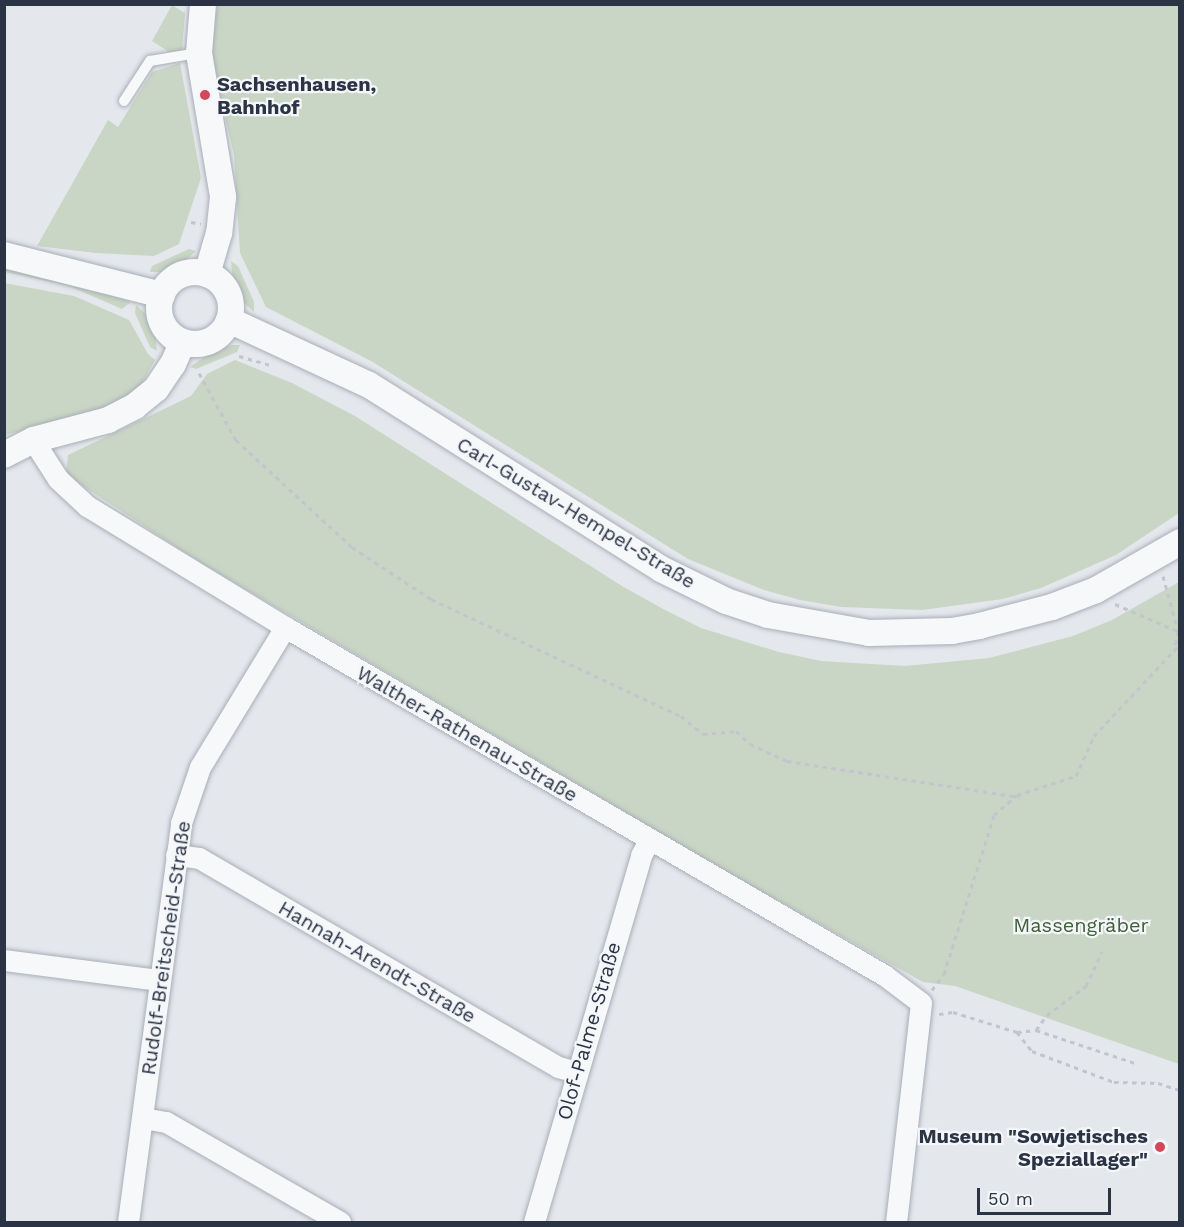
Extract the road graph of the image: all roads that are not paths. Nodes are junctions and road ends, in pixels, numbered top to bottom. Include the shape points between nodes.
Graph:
1 (203, 4) edge
2 (199, 53) junction
3 (124, 101) dead end
4 (4, 255) edge
5 (207, 274) junction
6 (162, 295) junction
7 (229, 320) junction
8 (183, 342) junction
9 (33, 440) junction
10 (4, 454) edge
11 (1179, 542) edge
12 (285, 627) junction
13 (649, 841) junction
14 (176, 855) junction
15 (4, 960) edge
16 (159, 980) junction
17 (577, 1072) junction
18 (143, 1118) junction
19 (128, 1222) edge
20 (340, 1222) edge
21 (534, 1222) edge
22 (896, 1222) edge

1 - 2 street
2 - 3 lane via 150,61
2 - 5 street via 223,196 219,233
4 - 6 street
5 - 6 street via 197,272 176,278
5 - 7 street via 225,288 231,309
6 - 8 street via 162,322 167,331
7 - 8 street via 224,330 205,343
7 - 11 street, Carl-Gustav-Hempel-Straße via 369,385 661,569 726,601 778,617 869,633 952,631 979,626 1029,614 1096,590
8 - 9 street via 156,389 135,406 108,420
9 - 10 street
9 - 12 street, Walther-Rathenau-Straße via 57,479 87,506
12 - 13 street, Walther-Rathenau-Straße
12 - 14 street, Rudolf-Breitscheid-Straße via 200,767 181,823
13 - 17 street, Olof-Palme-Straße via 641,855
13 - 22 street, Walther-Rathenau-Straße via 884,975 920,1010
14 - 16 street, Rudolf-Breitscheid-Straße
14 - 17 street, Hannah-Arendt-Straße via 199,858 558,1067
15 - 16 street
16 - 18 street, Rudolf-Breitscheid-Straße
17 - 21 street, Olof-Palme-Straße
18 - 19 street, Rudolf-Breitscheid-Straße
18 - 20 street via 166,1122

